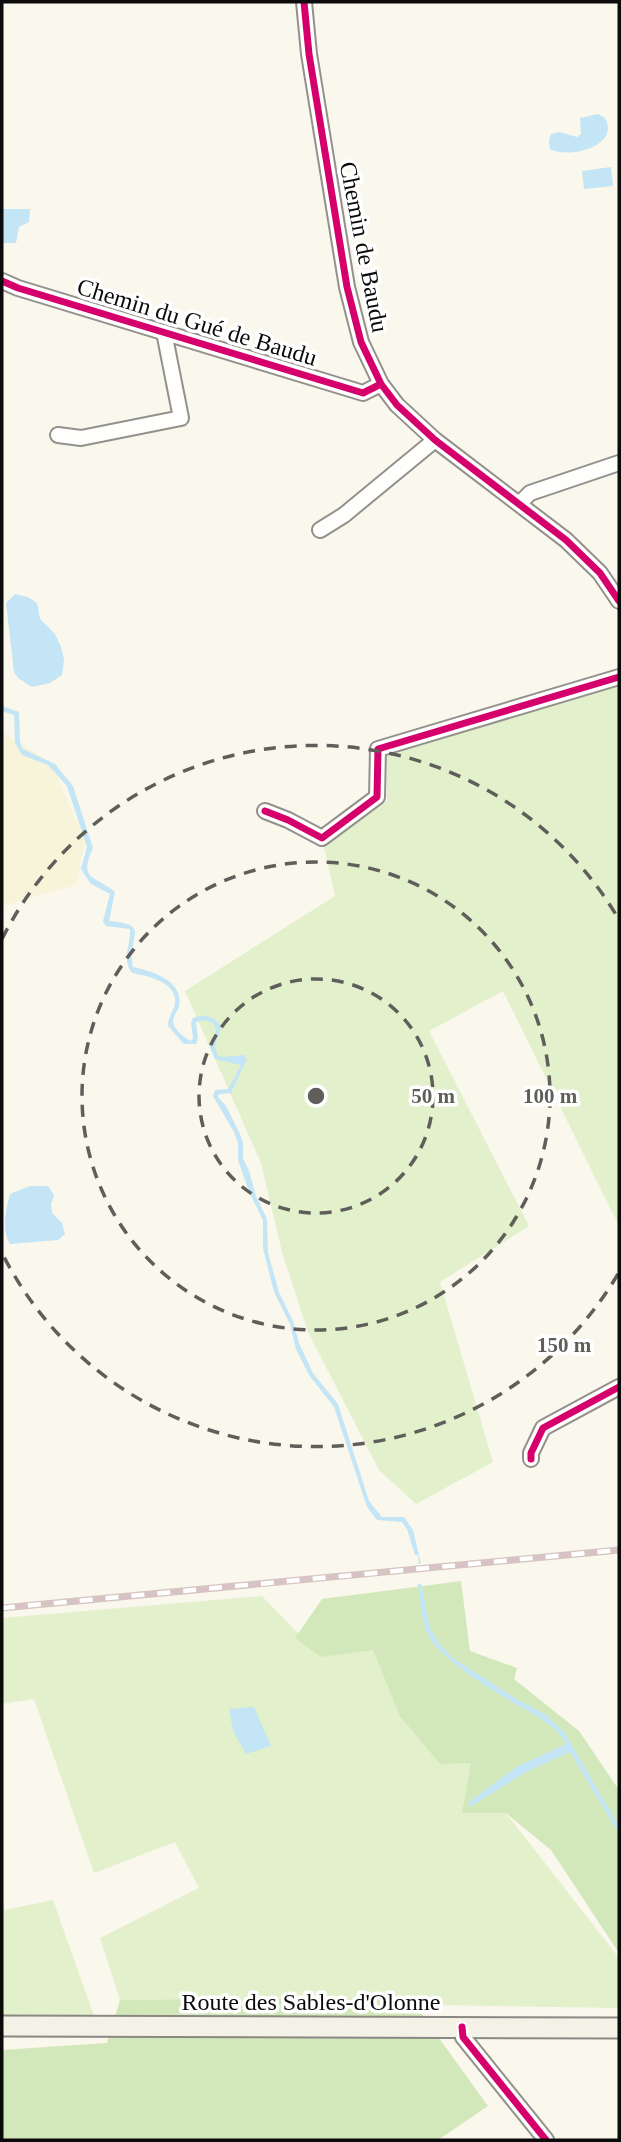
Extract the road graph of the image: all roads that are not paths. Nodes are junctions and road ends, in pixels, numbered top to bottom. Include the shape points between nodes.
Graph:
1 (303, 2) edge
2 (2, 281) edge
3 (164, 332) junction
4 (381, 384) junction
5 (58, 435) dead end
6 (435, 440) junction
7 (619, 463) edge
8 (520, 503) junction
9 (320, 530) dead end
10 (619, 601) edge
11 (619, 677) edge
12 (265, 811) dead end
13 (619, 1387) edge
14 (531, 1459) dead end
15 (2, 2026) edge
16 (462, 2027) junction
17 (619, 2028) edge
18 (546, 2140) edge

1 - 4 street, Chemin de Baudu via 347,287 361,342
2 - 3 street, Chemin du Gué de Baudu
3 - 4 street, Chemin du Gué de Baudu via 363,393
3 - 5 street via 181,418 81,438
4 - 6 street, Chemin de Baudu
6 - 8 street, Chemin de Baudu
6 - 9 street
7 - 8 street via 530,493
8 - 10 street, Chemin de Baudu via 600,573
11 - 12 street via 378,749 377,797 322,838
13 - 14 street via 543,1428
15 - 16 main road, Route des Sables-d'Olonne
16 - 17 main road, Route des Sables-d'Olonne
16 - 18 street via 463,2037

